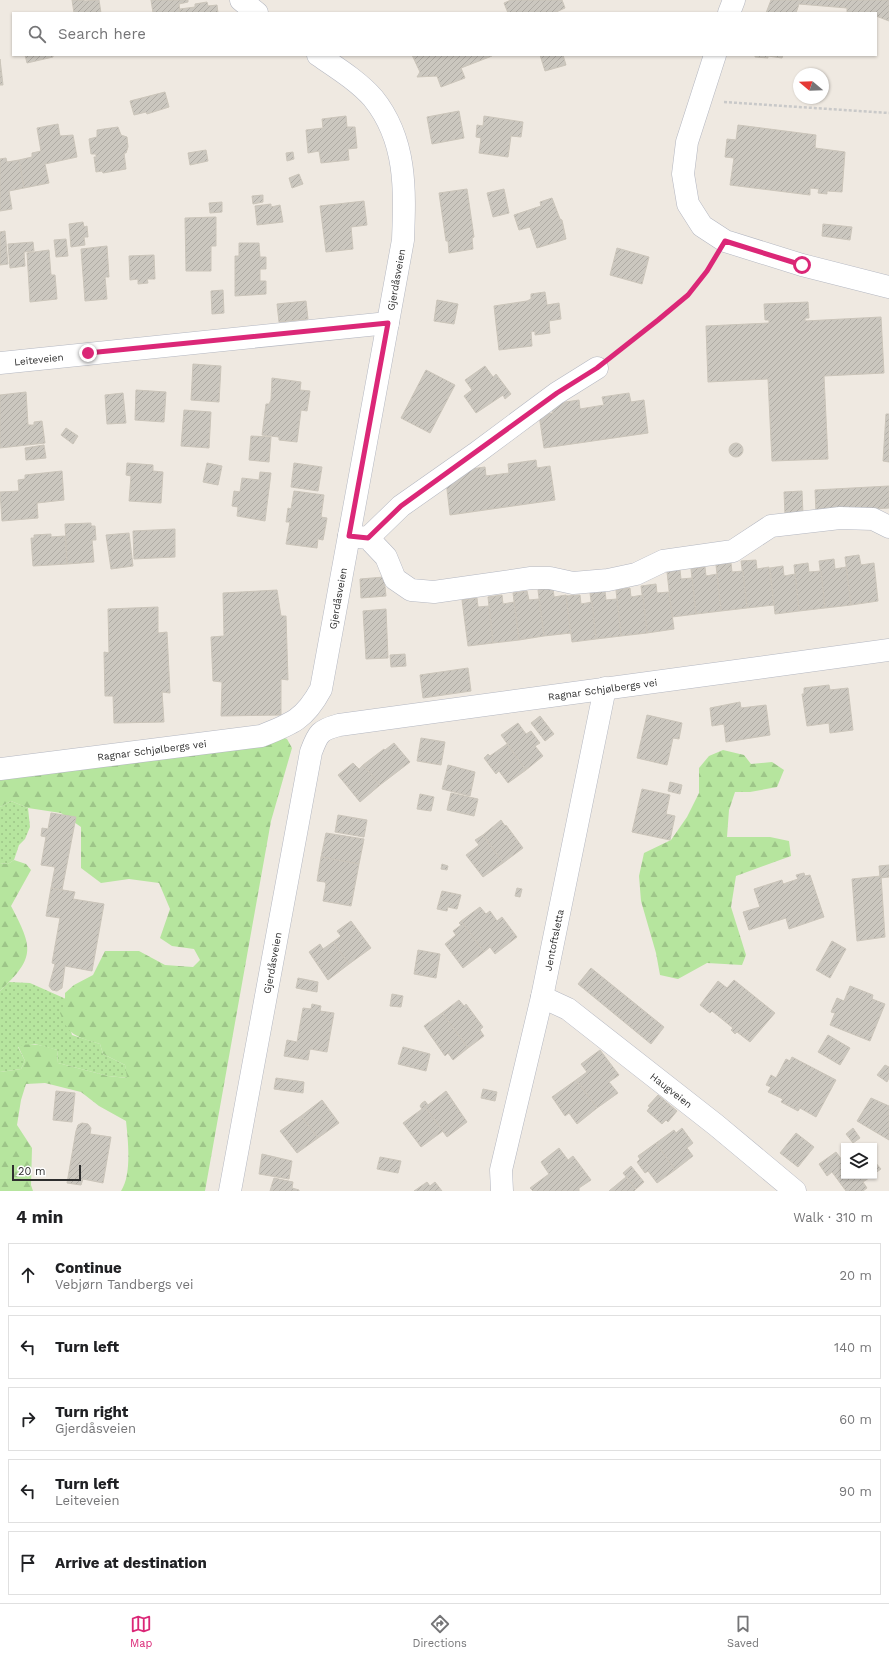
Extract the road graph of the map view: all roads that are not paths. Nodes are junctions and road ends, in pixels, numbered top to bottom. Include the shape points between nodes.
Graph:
1 (241, 0) edge
2 (734, 0) edge
3 (256, 12) edge
4 (729, 12) edge
5 (320, 56) edge
6 (715, 56) edge
7 (889, 287) edge
8 (388, 323) junction
9 (0, 363) edge
10 (597, 368) road end
11 (889, 527) edge
12 (359, 537) junction
13 (889, 650) edge
14 (605, 688) junction
15 (301, 718) joint
16 (317, 734) joint
17 (0, 769) edge
18 (542, 998) junction
19 (230, 1191) edge
20 (502, 1191) edge
21 (795, 1191) edge

1 - 3 street
2 - 4 street
5 - 8 street, Gjerdåsveien via 348,75 372,98 391,129 401,156 405,194 404,240
6 - 7 street via 687,142 683,174 688,204 702,226 725,241 802,265
8 - 9 street, Leiteveien
8 - 12 street, Gjerdåsveien
10 - 12 street via 557,393
11 - 12 street via 873,519 840,518 772,526 732,551 663,561 636,574 608,580 573,584 550,578 531,578 434,592 410,590 395,579 386,557
12 - 15 street, Gjerdåsveien via 321,689 312,706
13 - 14 street, Ragnar Schjølbergs vei
14 - 16 street, Ragnar Schjølbergs vei via 339,725
14 - 18 street, Jentoftsletta
15 - 17 street, Ragnar Schjølbergs vei via 261,736
16 - 19 street, Gjerdåsveien via 311,752
18 - 20 street, Jentoftsletta via 502,1170
18 - 21 street, Haugveien via 568,1009 716,1125

